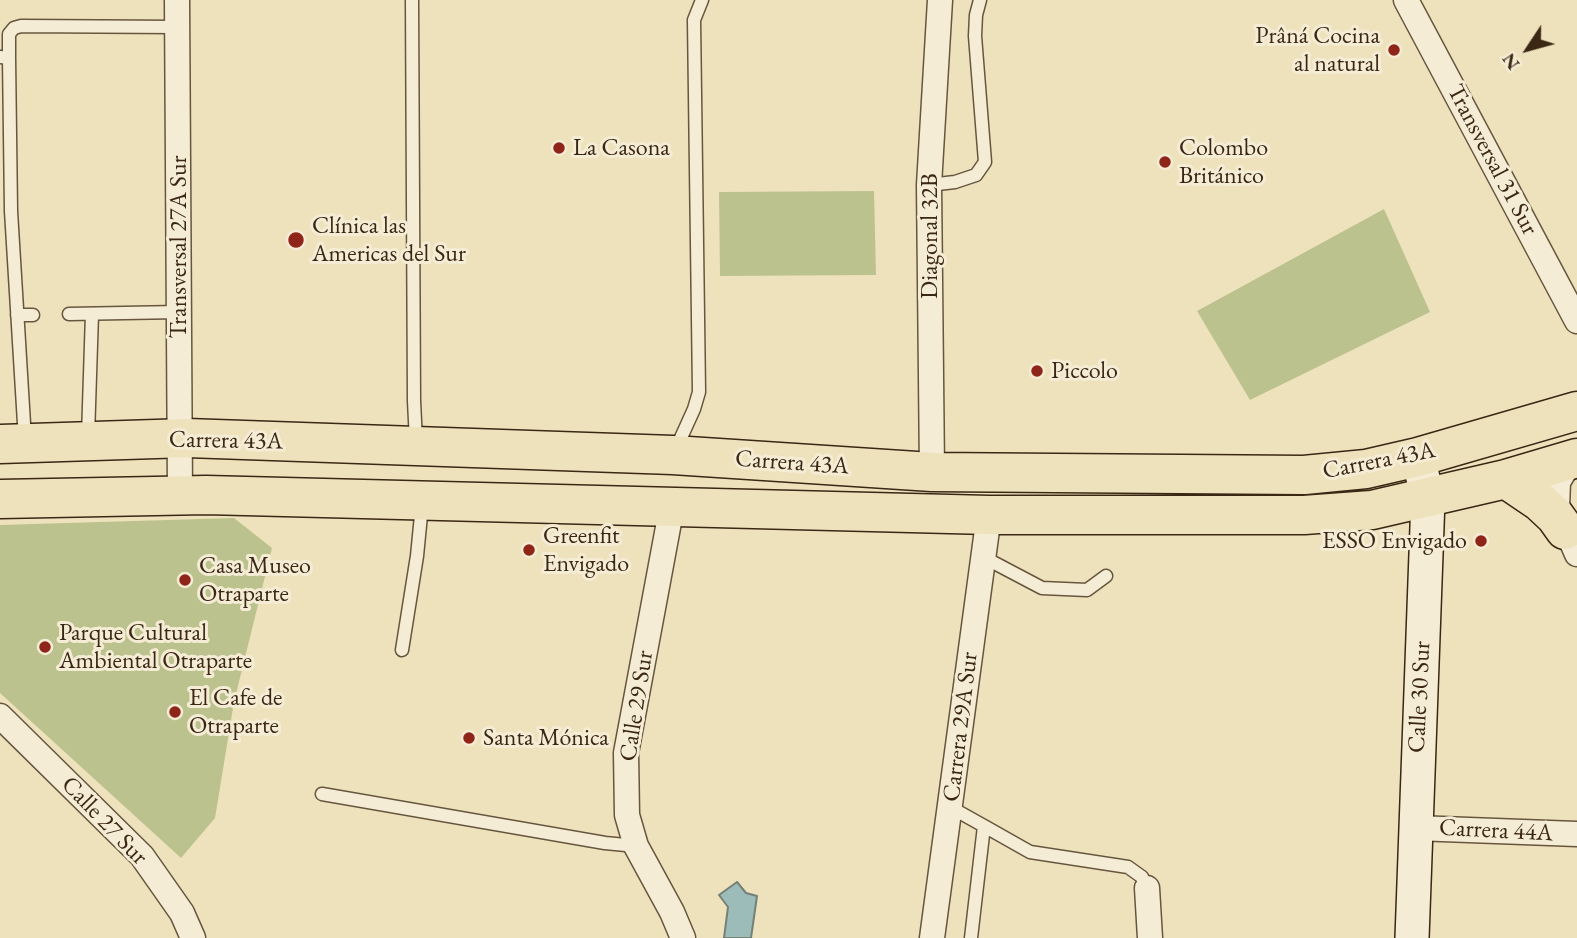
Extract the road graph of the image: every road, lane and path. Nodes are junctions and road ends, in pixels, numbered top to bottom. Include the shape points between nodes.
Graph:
1 (177, 0) edge
2 (412, 0) edge
3 (702, 0) edge
4 (940, 0) edge
5 (980, 0) edge
6 (1406, 0) edge
7 (177, 27) junction
8 (4, 57) edge
9 (929, 185) junction
10 (6, 211) edge
11 (179, 312) junction
12 (69, 314) dead end
13 (92, 314) junction
14 (17, 315) junction
15 (33, 315) dead end
16 (1577, 321) edge
17 (1577, 411) edge
18 (180, 439) junction
19 (87, 442) junction
20 (12, 444) edge
21 (416, 446) junction
22 (673, 455) junction
23 (1575, 455) edge
24 (1418, 457) junction
25 (932, 472) junction
26 (1506, 479) junction
27 (180, 495) junction
28 (0, 499) edge
29 (1428, 499) junction
30 (423, 500) junction
31 (672, 506) junction
32 (989, 516) junction
33 (1571, 542) edge
34 (985, 558) junction
35 (1106, 576) dead end
36 (402, 650) dead end
37 (0, 716) edge
38 (322, 794) dead end
39 (950, 807) junction
40 (984, 826) junction
41 (1415, 828) junction
42 (1577, 834) edge
43 (636, 846) junction
44 (1147, 888) joint
45 (193, 938) edge
46 (683, 938) edge
47 (932, 938) edge
48 (971, 938) edge
49 (1150, 938) edge
50 (1412, 938) edge

1 - 7 street, Transversal 27A Sur
2 - 21 lane
3 - 22 lane via 694,20 699,392
4 - 9 street, Diagonal 32B
5 - 9 lane via 975,36 985,162 976,175
6 - 16 street, Transversal 31 Sur
7 - 8 lane via 21,26 9,34
7 - 11 street, Transversal 27A Sur
8 - 10 lane
9 - 25 street, Diagonal 32B
10 - 14 lane
11 - 13 lane
11 - 18 street, Transversal 27A Sur
12 - 13 lane
13 - 19 lane
14 - 15 lane
14 - 20 lane
17 - 24 main road, Carrera 43A
18 - 19 main road, Carrera 43A
18 - 21 main road, Carrera 43A
18 - 27 street, Transversal 27A Sur
19 - 20 main road, Carrera 43A
21 - 22 main road, Carrera 43A
22 - 25 main road, Carrera 43A
23 - 26 main road, Carrera 43A
23 - 33 street via 1558,481 1557,508
24 - 25 main road, Carrera 43A via 1366,469 1304,475
24 - 29 street, Calle 30 Sur
26 - 29 main road, Carrera 43A
26 - 33 main road via 1541,502
27 - 28 main road, Carrera 43A
27 - 30 main road, Carrera 43A
29 - 32 main road, Carrera 43A via 1372,510 1304,515
29 - 41 street, Calle 30 Sur
30 - 31 main road, Carrera 43A
30 - 36 lane
31 - 32 main road, Carrera 43A
31 - 43 street, Calle 29 Sur via 626,752 627,814
32 - 34 street, Carrera 29A Sur
34 - 35 lane via 1042,588 1087,590
34 - 39 street, Carrera 29A Sur
37 - 45 street, Calle 27 Sur via 142,856
38 - 43 lane
39 - 40 lane
39 - 47 street, Carrera 29A Sur
40 - 44 lane via 1030,852 1128,867 1142,877
40 - 48 lane
41 - 42 street, Carrera 44A
41 - 50 street, Calle 30 Sur
43 - 46 street, Calle 29 Sur
44 - 49 street

